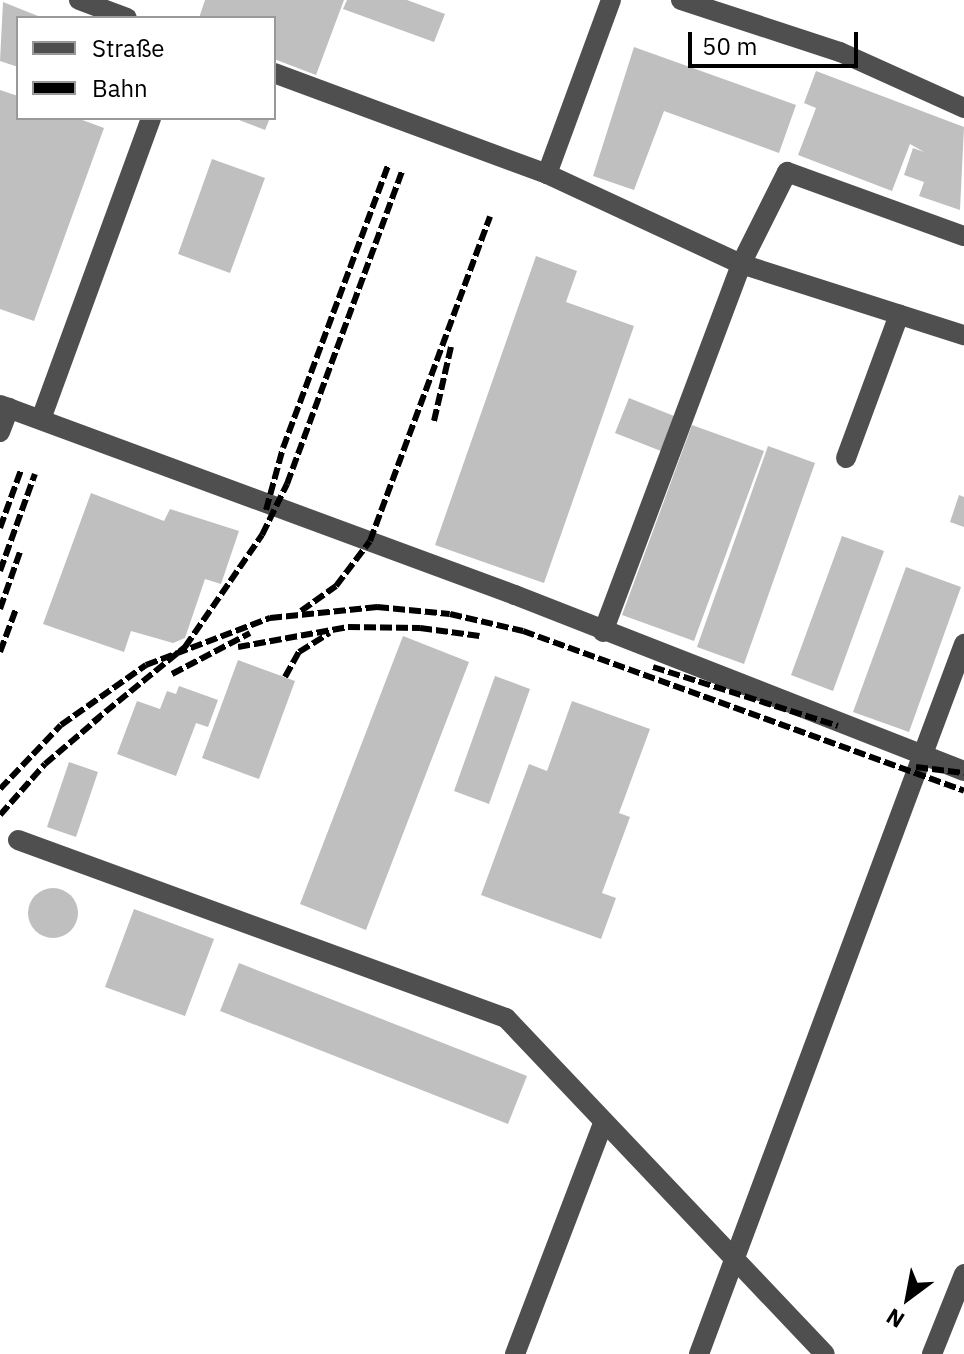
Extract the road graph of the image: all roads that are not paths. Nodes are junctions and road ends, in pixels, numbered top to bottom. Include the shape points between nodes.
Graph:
1 (79, 0) edge
2 (611, 0) edge
3 (681, 0) edge
4 (122, 16) edge
5 (276, 74) edge
6 (964, 108) edge
7 (150, 120) edge
8 (547, 174) junction
9 (964, 236) edge
10 (741, 264) junction
11 (899, 315) junction
12 (964, 335) edge
13 (4, 406) edge
14 (41, 419) junction
15 (0, 432) edge
16 (846, 458) dead end
17 (603, 632) junction
18 (964, 644) edge
19 (923, 755) junction
20 (964, 771) edge
21 (18, 840) dead end
22 (604, 1121) junction
23 (734, 1258) junction
24 (964, 1274) edge
25 (515, 1354) edge
26 (699, 1354) edge
27 (825, 1354) edge
28 (932, 1354) edge

1 - 4 street
2 - 8 street
3 - 6 street via 840,52
5 - 8 street
7 - 14 street
8 - 10 street
9 - 10 street via 787,172
10 - 11 street
10 - 17 street
11 - 12 street
11 - 16 street
13 - 14 street
13 - 15 street
14 - 17 street
17 - 19 street
18 - 19 street
19 - 20 street
19 - 23 street
21 - 22 street via 506,1018
22 - 23 street
22 - 25 street
23 - 26 street
23 - 27 street
24 - 28 street

